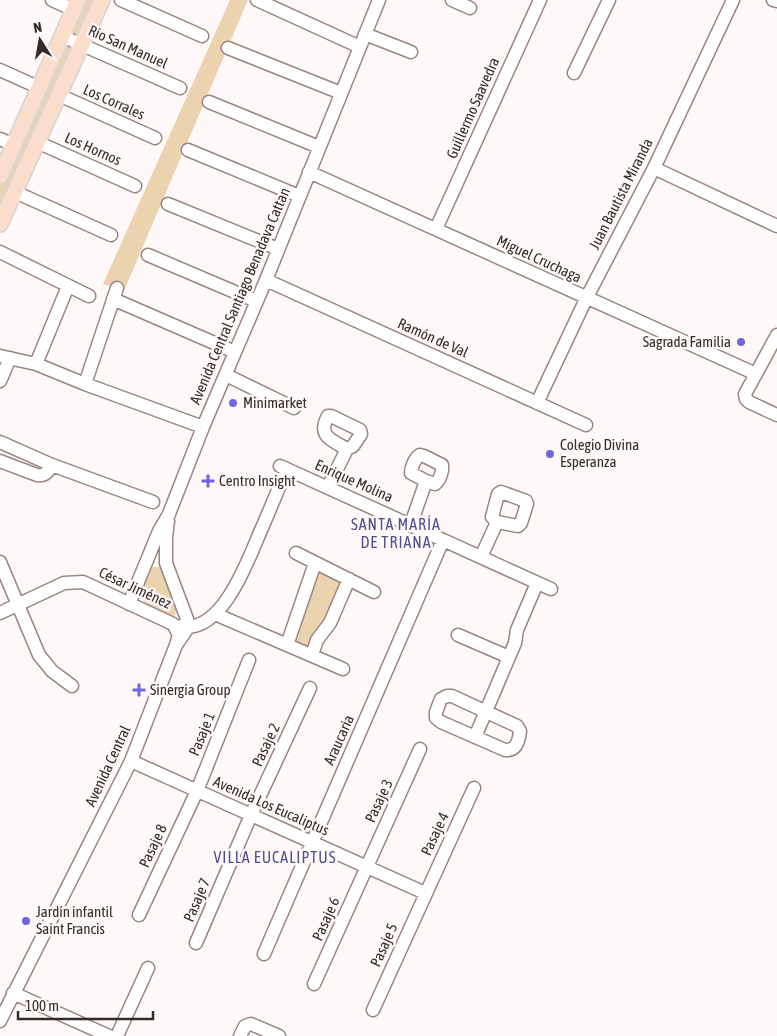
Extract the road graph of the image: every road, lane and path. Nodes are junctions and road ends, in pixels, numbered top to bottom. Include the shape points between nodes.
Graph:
1 (52, 0) edge
2 (102, 0) edge
3 (121, 0) edge
4 (257, 0) edge
5 (379, 0) edge
6 (452, 0) edge
7 (540, 0) edge
8 (609, 0) edge
9 (733, 0) edge
10 (773, 0) edge
11 (777, 1) edge
12 (76, 5) edge
13 (470, 8) dead end
14 (365, 34) junction
15 (62, 36) junction
16 (202, 36) dead end
17 (81, 44) junction
18 (360, 47) junction
19 (228, 48) dead end
20 (411, 52) dead end
21 (0, 70) edge
22 (574, 74) dead end
23 (40, 88) junction
24 (180, 88) dead end
25 (341, 93) junction
26 (59, 95) junction
27 (210, 102) dead end
28 (155, 138) dead end
29 (7, 142) edge
30 (37, 142) junction
31 (319, 147) junction
32 (188, 150) dead end
33 (654, 168) junction
34 (309, 172) junction
35 (0, 176) edge
36 (134, 186) dead end
37 (15, 192) junction
38 (299, 196) junction
39 (168, 204) dead end
40 (0, 224) edge
41 (777, 226) edge
42 (436, 229) junction
43 (111, 235) dead end
44 (278, 249) junction
45 (0, 252) edge
46 (148, 255) dead end
47 (266, 280) junction
48 (68, 286) junction
49 (89, 296) dead end
50 (586, 298) junction
51 (256, 301) junction
52 (777, 335) edge
53 (235, 352) junction
54 (5, 357) edge
55 (36, 364) junction
56 (756, 374) junction
57 (226, 375) junction
58 (0, 381) edge
59 (84, 384) junction
60 (537, 403) junction
61 (294, 408) dead end
62 (777, 415) edge
63 (586, 425) dead end
64 (203, 427) junction
65 (0, 442) edge
66 (347, 449) dead end
67 (0, 461) edge
68 (52, 465) junction
69 (426, 481) dead end
70 (328, 487) junction
71 (154, 502) dead end
72 (169, 514) junction
73 (497, 522) dead end
74 (411, 524) junction
75 (444, 540) junction
76 (296, 553) dead end
77 (481, 557) junction
78 (148, 560) junction
79 (0, 562) edge
80 (166, 563) junction
81 (315, 563) junction
82 (349, 579) junction
83 (537, 583) junction
84 (551, 589) dead end
85 (374, 592) dead end
86 (18, 604) junction
87 (129, 604) junction
88 (0, 613) edge
89 (215, 614) junction
90 (186, 621) junction
91 (173, 624) junction
92 (458, 635) dead end
93 (176, 645) junction
94 (288, 645) junction
95 (312, 655) junction
96 (509, 657) junction
97 (249, 660) dead end
98 (343, 669) dead end
99 (72, 686) dead end
100 (310, 688) dead end
101 (485, 711) junction
102 (475, 737) junction
103 (420, 750) dead end
104 (131, 761) junction
105 (474, 788) dead end
106 (197, 791) junction
107 (251, 815) junction
108 (312, 842) junction
109 (366, 867) junction
110 (425, 893) junction
111 (139, 915) dead end
112 (196, 943) dead end
113 (264, 954) dead end
114 (148, 968) dead end
115 (314, 984) dead end
116 (14, 994) junction
117 (373, 1010) dead end
118 (0, 1021) edge
119 (109, 1036) edge
120 (117, 1036) edge
121 (240, 1036) edge
122 (279, 1036) edge

1 - 12 street
2 - 17 main road
3 - 16 street
4 - 18 street
5 - 14 street, Avenida Central Santiago Benadava Cattan
6 - 13 street
7 - 42 street, Guillermo Saavedra
8 - 22 street
9 - 33 street, Juan Bautista Miranda
10 - 11 street
12 - 15 main road
14 - 18 street, Avenida Central Santiago Benadava Cattan
14 - 20 street
15 - 17 street, Río San Manuel
15 - 23 main road
17 - 24 street, Río San Manuel
17 - 26 main road
18 - 25 street, Avenida Central Santiago Benadava Cattan
19 - 25 street
21 - 23 street
23 - 29 main road
25 - 31 street, Avenida Central Santiago Benadava Cattan
26 - 28 street, Los Corrales
26 - 30 main road
27 - 31 street
29 - 35 main road
30 - 36 street, Los Hornos
30 - 37 main road
31 - 34 street, Avenida Central Santiago Benadava Cattan
32 - 38 street
33 - 41 street
33 - 50 street, Juan Bautista Miranda
34 - 38 street, Avenida Central Santiago Benadava Cattan
34 - 42 street, Miguel Cruchaga
37 - 40 main road
37 - 43 street
38 - 44 street, Avenida Central Santiago Benadava Cattan
39 - 44 street
42 - 50 street, Miguel Cruchaga
44 - 47 street, Avenida Central Santiago Benadava Cattan
45 - 48 street
46 - 51 street
47 - 51 street, Avenida Central Santiago Benadava Cattan
47 - 60 street, Ramón de Val
48 - 49 street
48 - 55 street
50 - 56 street, Miguel Cruchaga
50 - 60 street, Juan Bautista Miranda
51 - 53 street, Avenida Central Santiago Benadava Cattan
52 - 56 street
53 - 57 street, Avenida Central Santiago Benadava Cattan
53 - 59 street via 115,294
54 - 55 street
54 - 58 street
55 - 59 street
56 - 62 street via 745,394 746,399
57 - 61 street
57 - 64 street, Avenida Central Santiago Benadava Cattan
59 - 64 street
60 - 63 street, Ramón de Val
64 - 72 street, Avenida Central Santiago Benadava Cattan
65 - 68 street
66 - 70 street
67 - 68 street via 37,475 47,472
68 - 71 street
69 - 74 street
70 - 74 street, Enrique Molina
70 - 89 street, Enrique Molina via 283,468 237,584
72 - 78 street, Avenida Central Santiago Benadava Cattan
72 - 80 street
73 - 77 street
74 - 75 street, Enrique Molina
75 - 77 street, Enrique Molina
75 - 108 street, Araucaria
76 - 81 street
77 - 83 street, Enrique Molina
78 - 80 street via 154,558
78 - 87 street, Avenida Central Santiago Benadava Cattan
79 - 86 street
80 - 90 street
81 - 82 street
81 - 94 street
82 - 85 street
82 - 95 street
83 - 84 street, Enrique Molina
83 - 96 street
86 - 87 street, César Jiménez via 64,583 74,582 83,582
86 - 88 street, César Jiménez
86 - 99 street via 39,655 52,671
87 - 91 street, César Jiménez
89 - 90 street via 198,625
89 - 94 street
90 - 91 street, César Jiménez
90 - 93 street, Avenida Central
91 - 93 street, César Jiménez via 179,635
92 - 96 street
93 - 104 street, Avenida Central
94 - 95 street
95 - 98 street
96 - 101 street
97 - 106 street, Pasaje 1
100 - 107 street, Pasaje 2
101 - 102 street
101 - 102 street via 517,726 520,731 518,742 516,747 505,750
101 - 102 street via 446,696 441,699 436,712 436,718 441,722
103 - 109 street, Pasaje 3
104 - 106 street, Avenida Los Eucaliptus
104 - 116 street, Avenida Central
105 - 110 street, Pasaje 4
106 - 107 street, Avenida Los Eucaliptus
106 - 111 street, Pasaje 8
107 - 108 street, Avenida Los Eucaliptus
107 - 112 street, Pasaje 7
108 - 109 street, Avenida Los Eucaliptus
108 - 113 street, Araucaria
109 - 110 street, Avenida Los Eucaliptus
109 - 115 street, Pasaje 6
110 - 117 street, Pasaje 5
114 - 120 street
116 - 118 street, Avenida Central
116 - 119 street
121 - 122 street via 245,1026 251,1024

